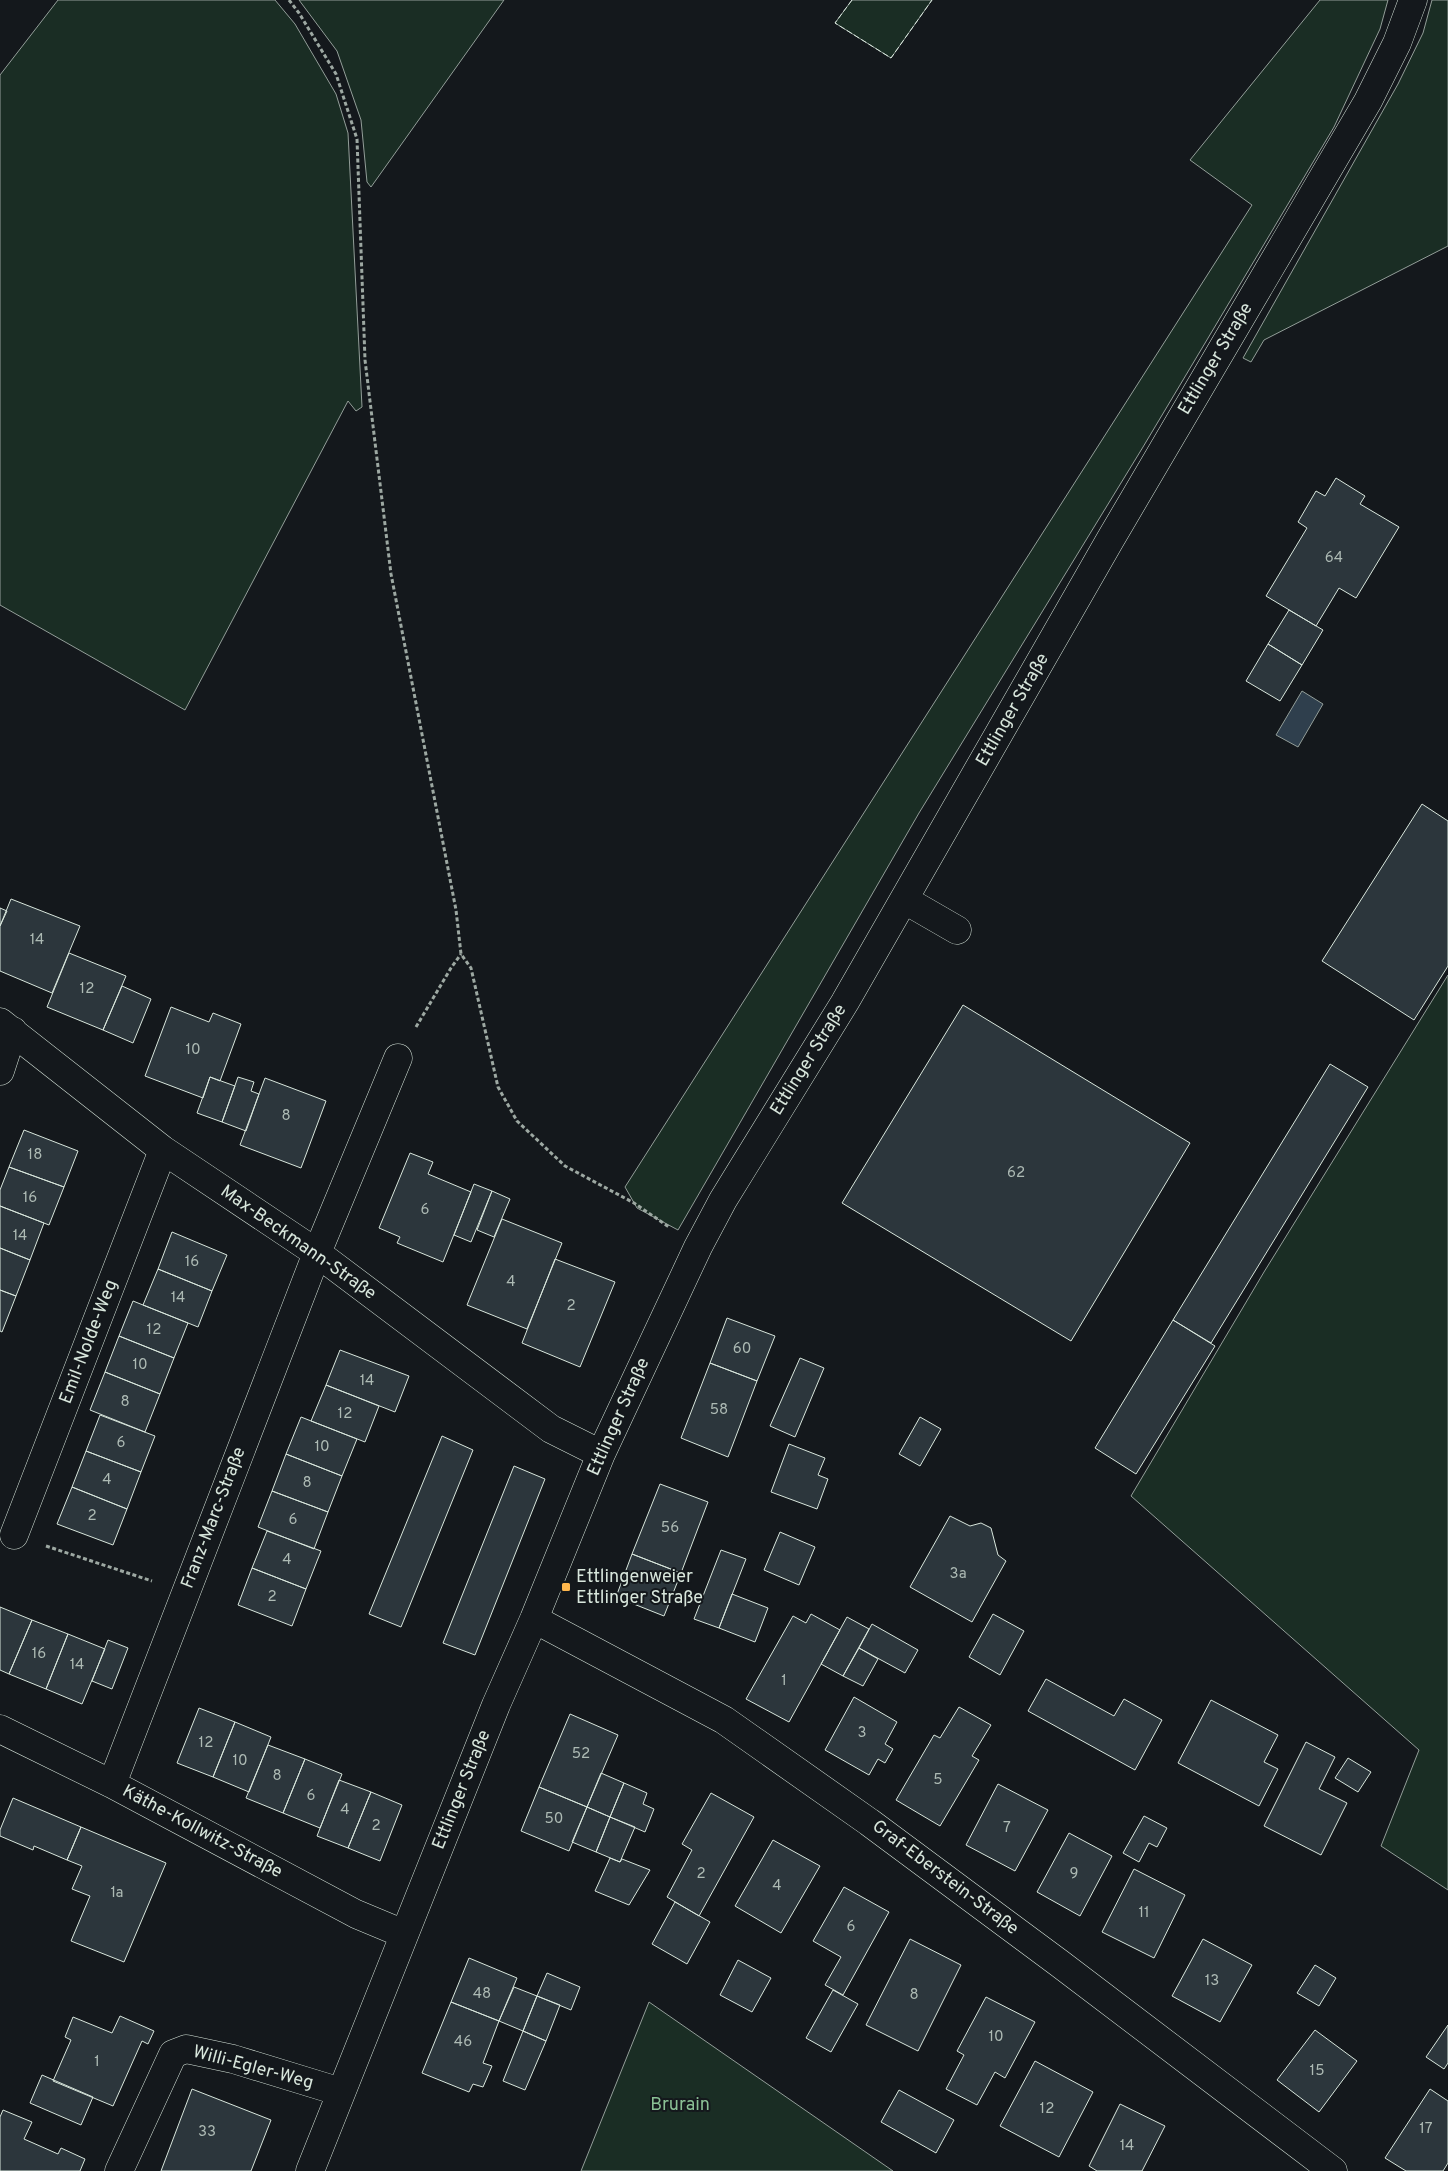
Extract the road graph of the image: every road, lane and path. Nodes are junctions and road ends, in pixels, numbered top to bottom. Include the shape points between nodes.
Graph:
1 (289, 0) edge
2 (1413, 0) edge
3 (905, 900) junction
4 (957, 930) dead end
5 (461, 954) junction
6 (7, 1027) edge
7 (398, 1058) joint
8 (0, 1071) edge
9 (163, 1150) junction
10 (698, 1247) junction
11 (317, 1253) junction
12 (601, 1454) junction
13 (14, 1535) joint
14 (186, 1592) junction
15 (534, 1619) junction
16 (0, 1729) edge
17 (112, 1784) junction
18 (404, 1934) junction
19 (341, 2092) junction
20 (119, 2171) edge
21 (310, 2171) edge
22 (1333, 2171) edge

1 - 5 path via 336,74 357,139 365,360 390,565 456,910
2 - 3 street, Ettlinger Straße via 1397,43 1368,102 1115,531
3 - 4 street
3 - 10 street, Ettlinger Straße via 723,1200
5 - 7 path
5 - 10 path via 471,968 498,1087 517,1121 565,1166 634,1202
6 - 8 street
6 - 9 street, Max-Beckmann-Straße
7 - 11 street, Franz-Marc-Straße
9 - 11 street, Max-Beckmann-Straße
9 - 13 street, Emil-Nolde-Weg
10 - 12 street, Ettlinger Straße
11 - 12 street, Max-Beckmann-Straße via 551,1429
11 - 14 street, Franz-Marc-Straße
12 - 15 street, Ettlinger Straße
13 - 14 path
14 - 17 street, Franz-Marc-Straße
15 - 18 street, Ettlinger Straße
15 - 22 street, Graf-Eberstein-Straße via 724,1720 1059,1962
16 - 17 street, Käthe-Kollwitz-Straße
17 - 18 street, Käthe-Kollwitz-Straße via 356,1914
18 - 19 street, Ettlinger Straße
19 - 20 street, Willi-Egler-Weg via 233,2059 186,2049 173,2054
19 - 21 street, Ettlinger Straße

